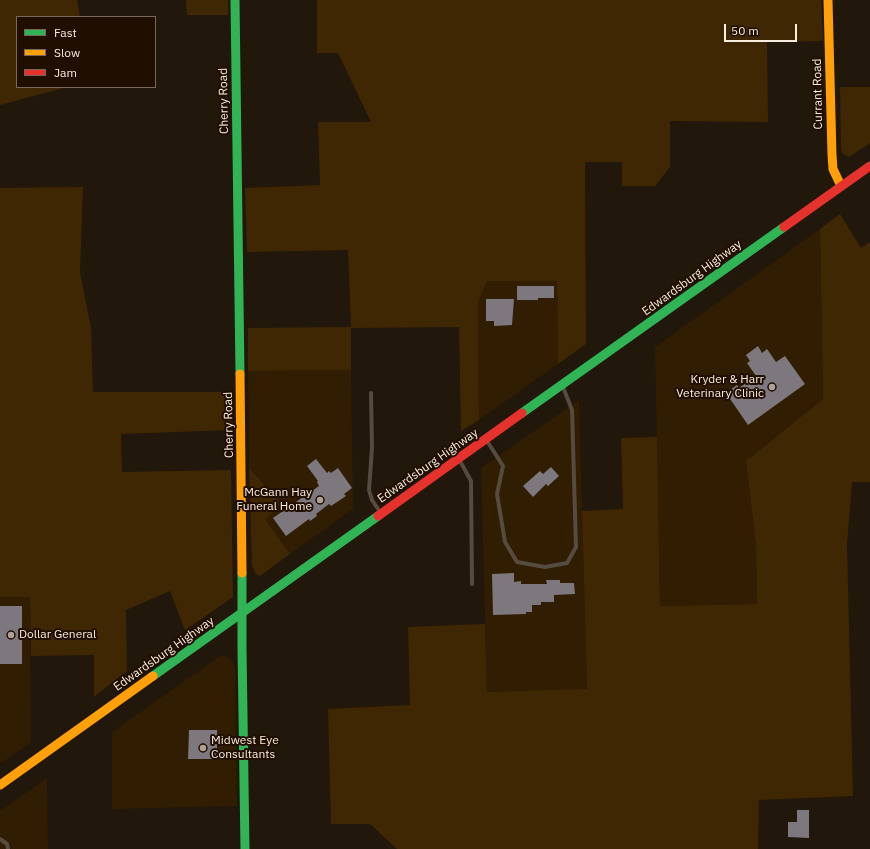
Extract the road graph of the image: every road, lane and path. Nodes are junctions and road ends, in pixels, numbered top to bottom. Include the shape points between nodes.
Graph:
1 (235, 0) edge
2 (828, 0) edge
3 (870, 166) edge
4 (841, 186) junction
5 (563, 385) junction
6 (371, 393) dead end
7 (486, 439) junction
8 (458, 459) junction
9 (381, 514) junction
10 (472, 584) dead end
11 (243, 612) junction
12 (0, 785) edge
13 (0, 839) edge
14 (8, 849) edge
15 (246, 849) edge

1 - 11 main road, Cherry Road
2 - 4 main road, Currant Road via 832,155 833,169
3 - 4 main road, Edwardsburg Highway
4 - 5 main road, Edwardsburg Highway
5 - 7 main road, Edwardsburg Highway
5 - 7 lane via 572,410 576,547 567,563 545,567 517,562 505,542 497,494 502,466
6 - 9 lane via 372,448 369,490
7 - 8 main road, Edwardsburg Highway
8 - 9 main road, Edwardsburg Highway
8 - 10 lane via 471,481
9 - 11 main road, Edwardsburg Highway
11 - 12 main road, Edwardsburg Highway
11 - 15 main road, Cherry Road
13 - 14 lane via 7,844

